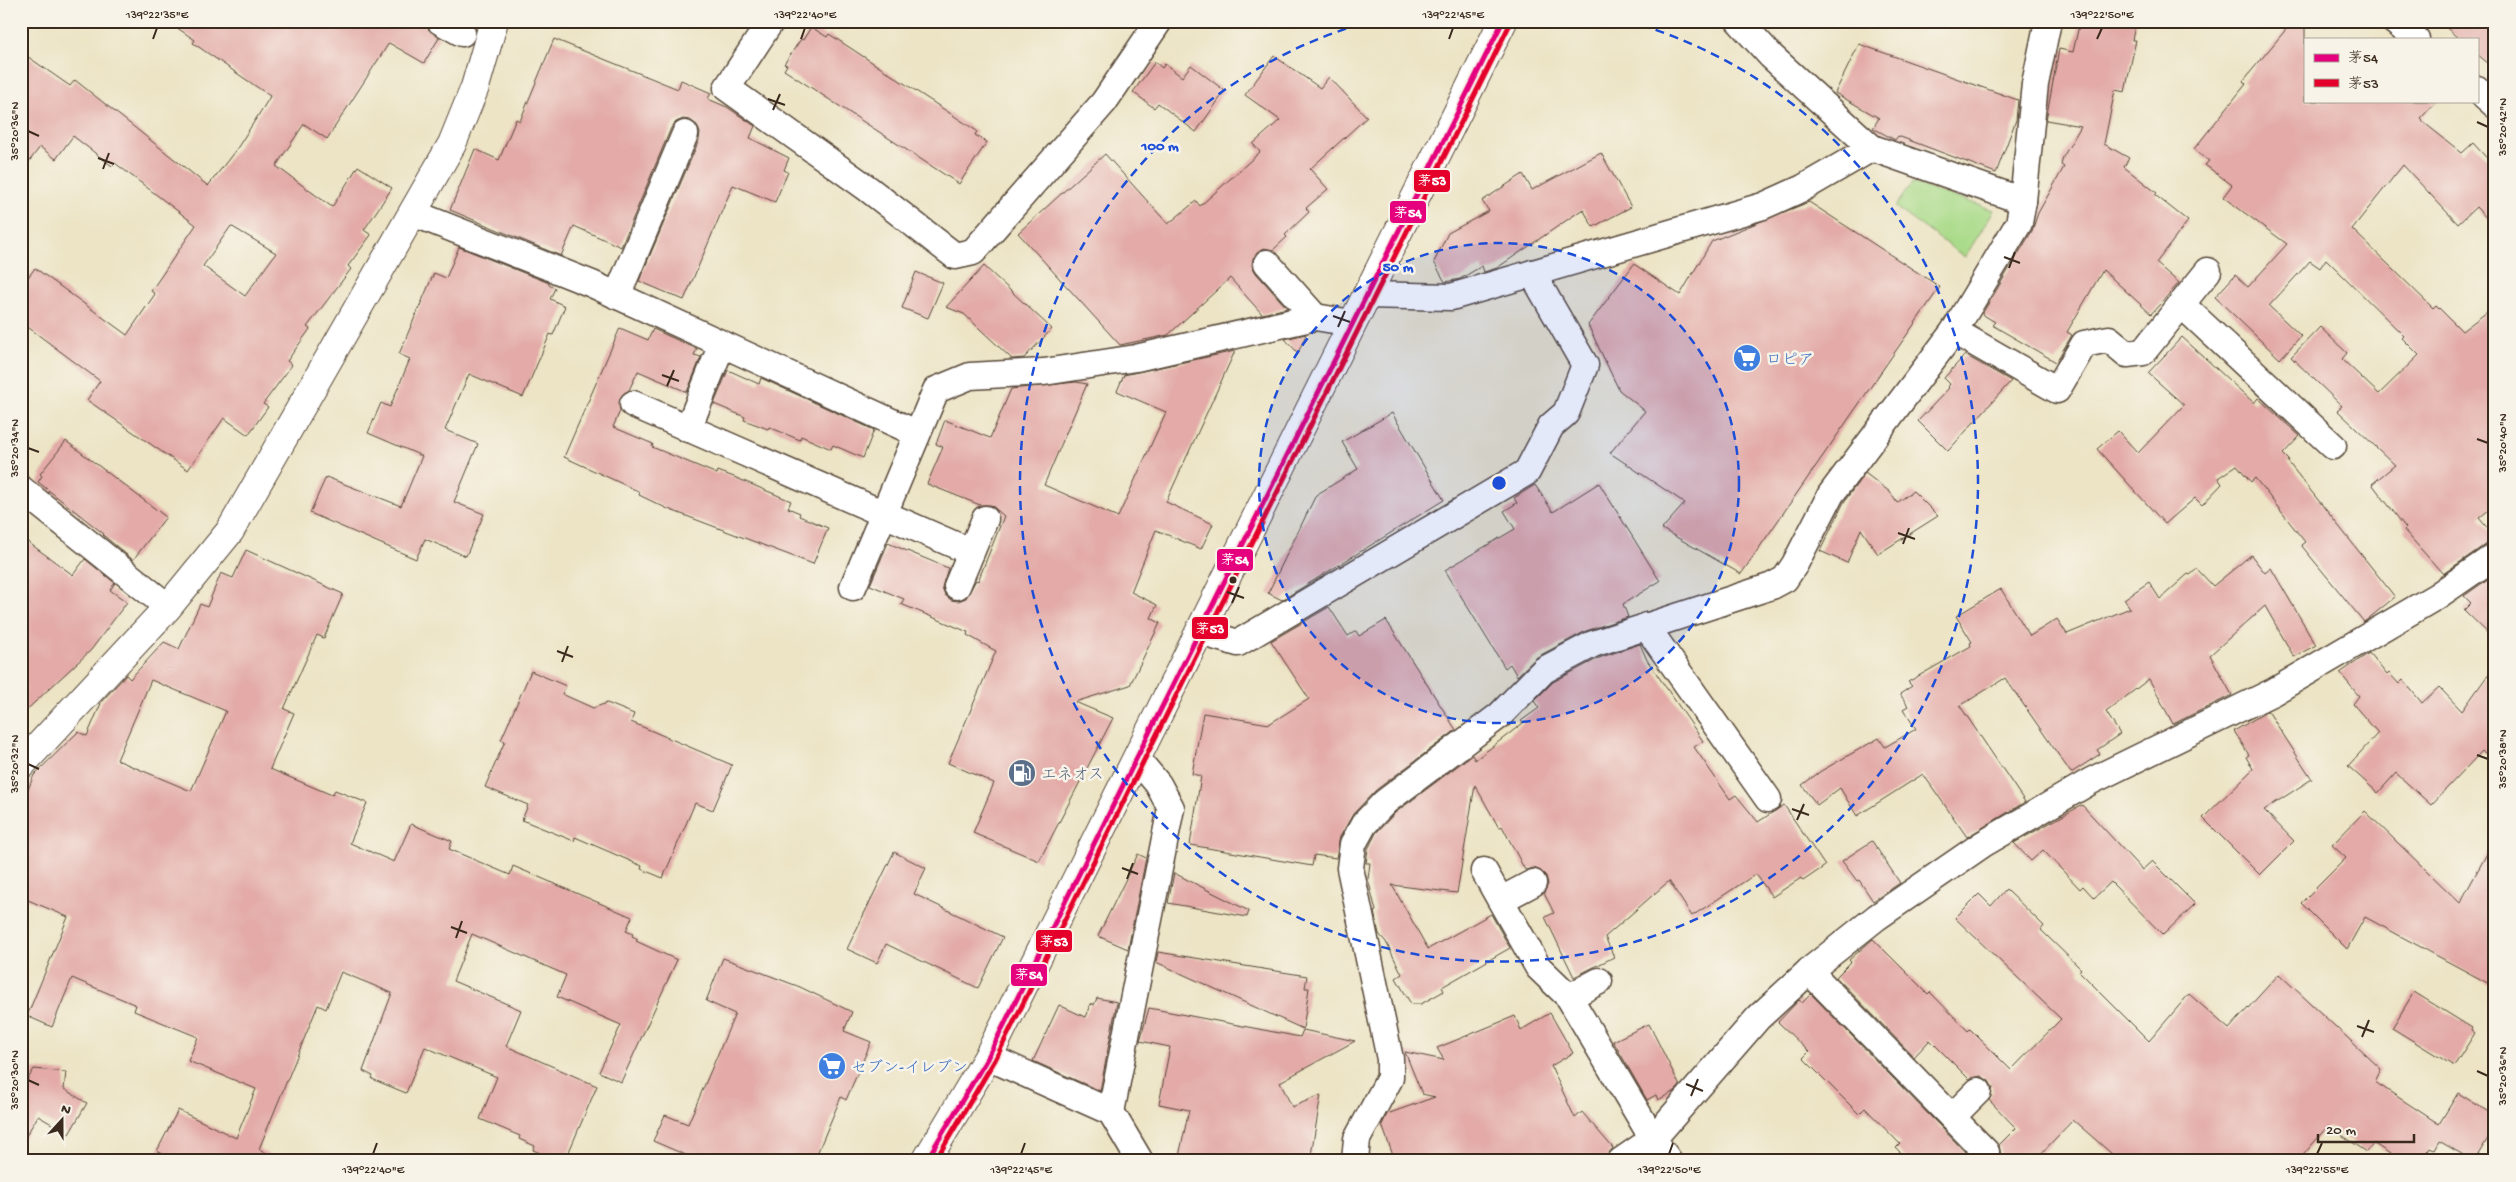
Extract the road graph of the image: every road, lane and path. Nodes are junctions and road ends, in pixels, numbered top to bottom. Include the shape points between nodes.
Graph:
1 (494, 21) edge
2 (770, 21) edge
3 (1159, 21) edge
4 (1739, 21) edge
5 (2048, 21) edge
6 (2394, 21) edge
7 (1501, 22) edge
8 (2415, 38) edge
9 (2478, 90) edge
10 (2495, 105) edge
11 (685, 134) dead end
12 (1872, 148) junction
13 (2024, 201) junction
14 (413, 213) junction
15 (1267, 263) dead end
16 (2208, 270) dead end
17 (1532, 273) junction
18 (617, 296) junction
19 (1366, 296) junction
20 (2181, 304) junction
21 (1315, 317) junction
22 (1352, 323) junction
23 (1954, 331) junction
24 (722, 344) junction
25 (633, 404) dead end
26 (688, 429) junction
27 (916, 433) junction
28 (2333, 446) dead end
29 (21, 489) edge
30 (883, 514) junction
31 (985, 519) dead end
32 (971, 552) junction
33 (2495, 556) edge
34 (957, 586) dead end
35 (853, 587) dead end
36 (168, 607) junction
37 (1646, 626) junction
38 (1200, 632) junction
39 (1137, 759) junction
40 (21, 765) edge
41 (1768, 798) dead end
42 (1484, 870) dead end
43 (1533, 883) dead end
44 (1501, 900) junction
45 (1809, 971) junction
46 (1599, 981) dead end
47 (1569, 997) junction
48 (988, 1057) junction
49 (1978, 1091) dead end
50 (1111, 1112) junction
51 (1952, 1117) junction
52 (1653, 1139) junction
53 (1986, 1152) dead end
54 (926, 1161) edge
55 (1140, 1161) edge
56 (1355, 1161) edge
57 (1621, 1161) edge
58 (1669, 1161) edge

1 - 14 main road via 475,87 452,144
2 - 3 street via 727,88 867,188 955,256 974,252 1104,102
4 - 12 street via 1771,56
5 - 13 street via 2035,84
6 - 8 street
7 - 19 main road
9 - 10 street
11 - 18 street
12 - 13 street
12 - 17 street via 1803,188 1763,206
13 - 23 street via 2019,223
14 - 18 street
14 - 36 main road via 230,531
15 - 21 street
16 - 20 street
17 - 19 street via 1450,297
17 - 38 street via 1585,365 1566,413 1551,426 1527,472 1238,643
18 - 24 street
19 - 22 main road
20 - 23 street via 2143,352 2127,354 2109,339 2084,344 2057,390
20 - 28 street
21 - 22 street
21 - 27 street via 1136,358 1044,372 970,376 936,390
22 - 38 main road
23 - 37 street via 1831,494 1785,579
24 - 26 street
24 - 27 street
25 - 26 street
26 - 30 street
27 - 30 street
29 - 36 street
30 - 32 street
30 - 35 street
31 - 32 street
32 - 34 street
33 - 45 street via 2437,596 2273,692 2091,781 1983,844 1877,917
36 - 40 main road
37 - 41 street
37 - 56 street via 1593,644 1544,670 1500,715 1385,802 1364,824 1354,844 1350,868 1390,1059 1390,1078 1357,1139
38 - 39 main road
39 - 48 main road
39 - 50 street via 1158,784 1171,808
42 - 44 street
43 - 44 street
44 - 47 street via 1538,968
45 - 51 street
45 - 52 street via 1758,1018
46 - 47 street
47 - 52 street
48 - 50 street
48 - 54 main road
49 - 51 street
50 - 55 street
51 - 53 street
52 - 57 street
52 - 58 street

